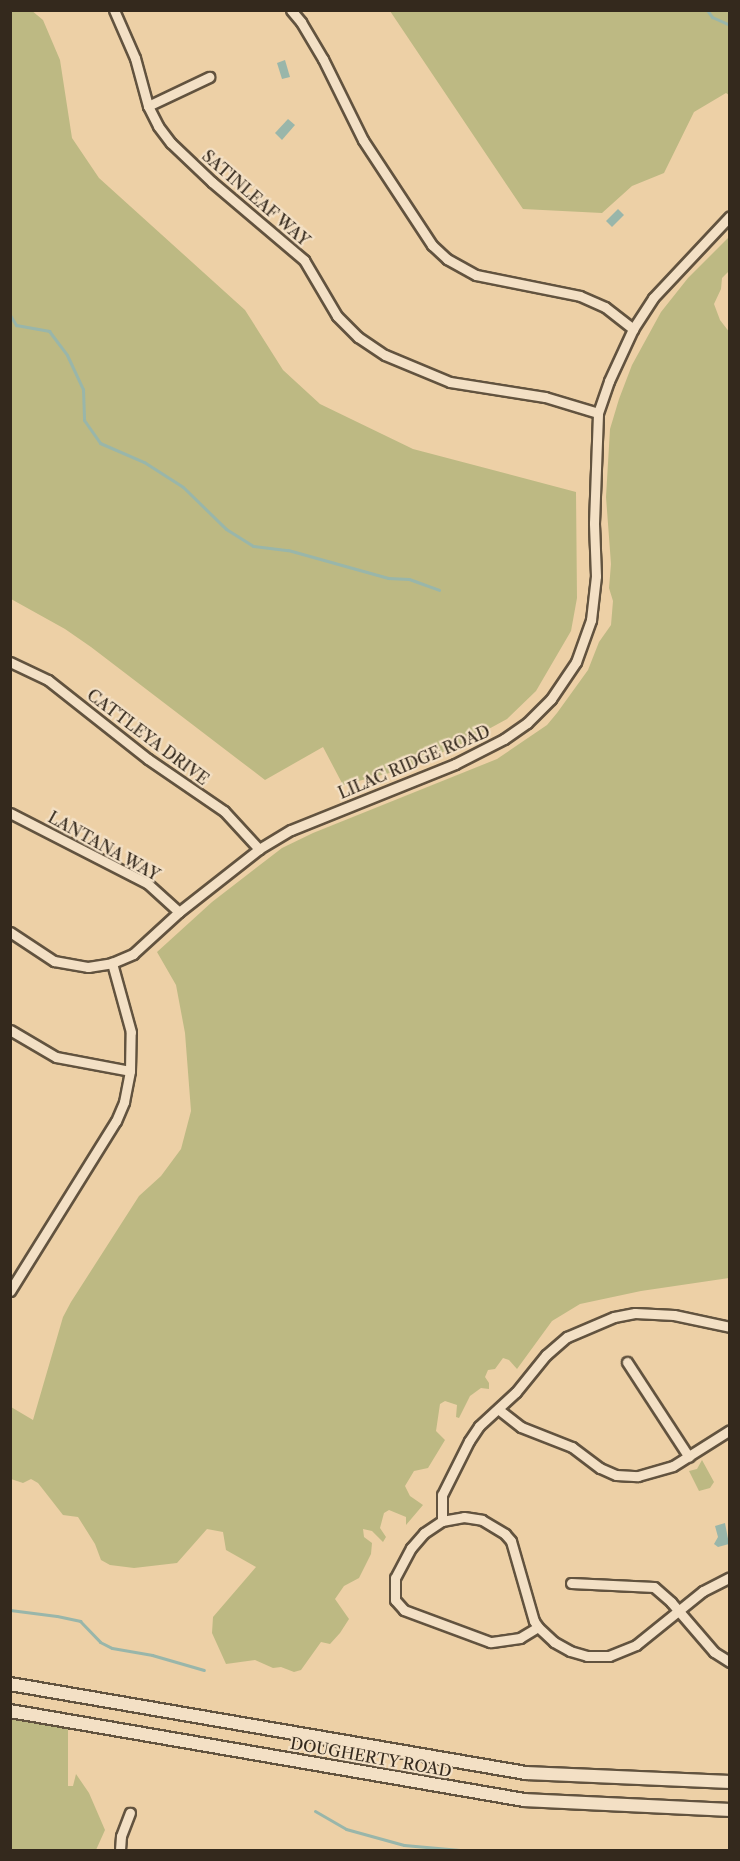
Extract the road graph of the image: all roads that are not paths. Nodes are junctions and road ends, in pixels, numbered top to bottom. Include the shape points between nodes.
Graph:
1 (114, 10) edge
2 (291, 10) edge
3 (209, 77) dead end
4 (148, 106) junction
5 (729, 216) edge
6 (633, 329) junction
7 (598, 413) junction
8 (10, 662) edge
9 (10, 813) edge
10 (259, 849) junction
11 (179, 912) junction
12 (10, 932) edge
13 (112, 963) junction
14 (10, 1030) edge
15 (130, 1071) junction
16 (10, 1292) edge
17 (729, 1327) edge
18 (627, 1362) dead end
19 (498, 1409) junction
20 (729, 1430) edge
21 (689, 1457) junction
22 (442, 1521) junction
23 (729, 1577) edge
24 (572, 1583) dead end
25 (678, 1610) junction
26 (538, 1627) junction
27 (729, 1662) edge
28 (10, 1684) edge
29 (10, 1711) edge
30 (729, 1782) edge
31 (729, 1810) edge
32 (130, 1813) dead end
33 (120, 1851) edge

1 - 4 street, SATINLEAF WAY via 135,58
2 - 6 street via 323,58 363,140 432,245 447,259 476,275 580,296 605,307
3 - 4 street
4 - 7 street, SATINLEAF WAY via 171,143 304,260 336,316 358,337 385,355 450,382 544,397
5 - 6 street, LILAC RIDGE ROAD via 666,282
6 - 7 street, LILAC RIDGE ROAD
7 - 10 street, LILAC RIDGE ROAD via 596,576 591,620 576,662 551,699 504,739 455,764 291,830
8 - 10 street, CATTLEYA DRIVE via 48,680 148,759 224,811
9 - 11 street, LANTANA WAY via 147,883
10 - 11 street, LILAC RIDGE ROAD
11 - 13 street, LILAC RIDGE ROAD via 134,954
12 - 13 street, LILAC RIDGE ROAD via 54,961 88,967
13 - 15 street via 131,1032
14 - 15 street via 56,1057
15 - 16 street via 116,1121
17 - 19 street via 659,1313 614,1317 591,1325 546,1355
18 - 21 street
19 - 21 street via 521,1427 572,1447 616,1475 650,1474
19 - 22 street via 479,1426 449,1480 442,1495
20 - 21 street
22 - 26 street via 464,1517 482,1520 505,1534 515,1550
22 - 26 street via 417,1541 399,1568 393,1587 398,1606 490,1642 520,1638
23 - 25 street
24 - 25 street via 654,1587
25 - 26 street via 636,1645 609,1656 570,1651
25 - 27 street via 714,1652
28 - 30 main road, DOUGHERTY ROAD via 526,1773
29 - 31 main road, DOUGHERTY ROAD via 524,1800
32 - 33 street via 120,1836

